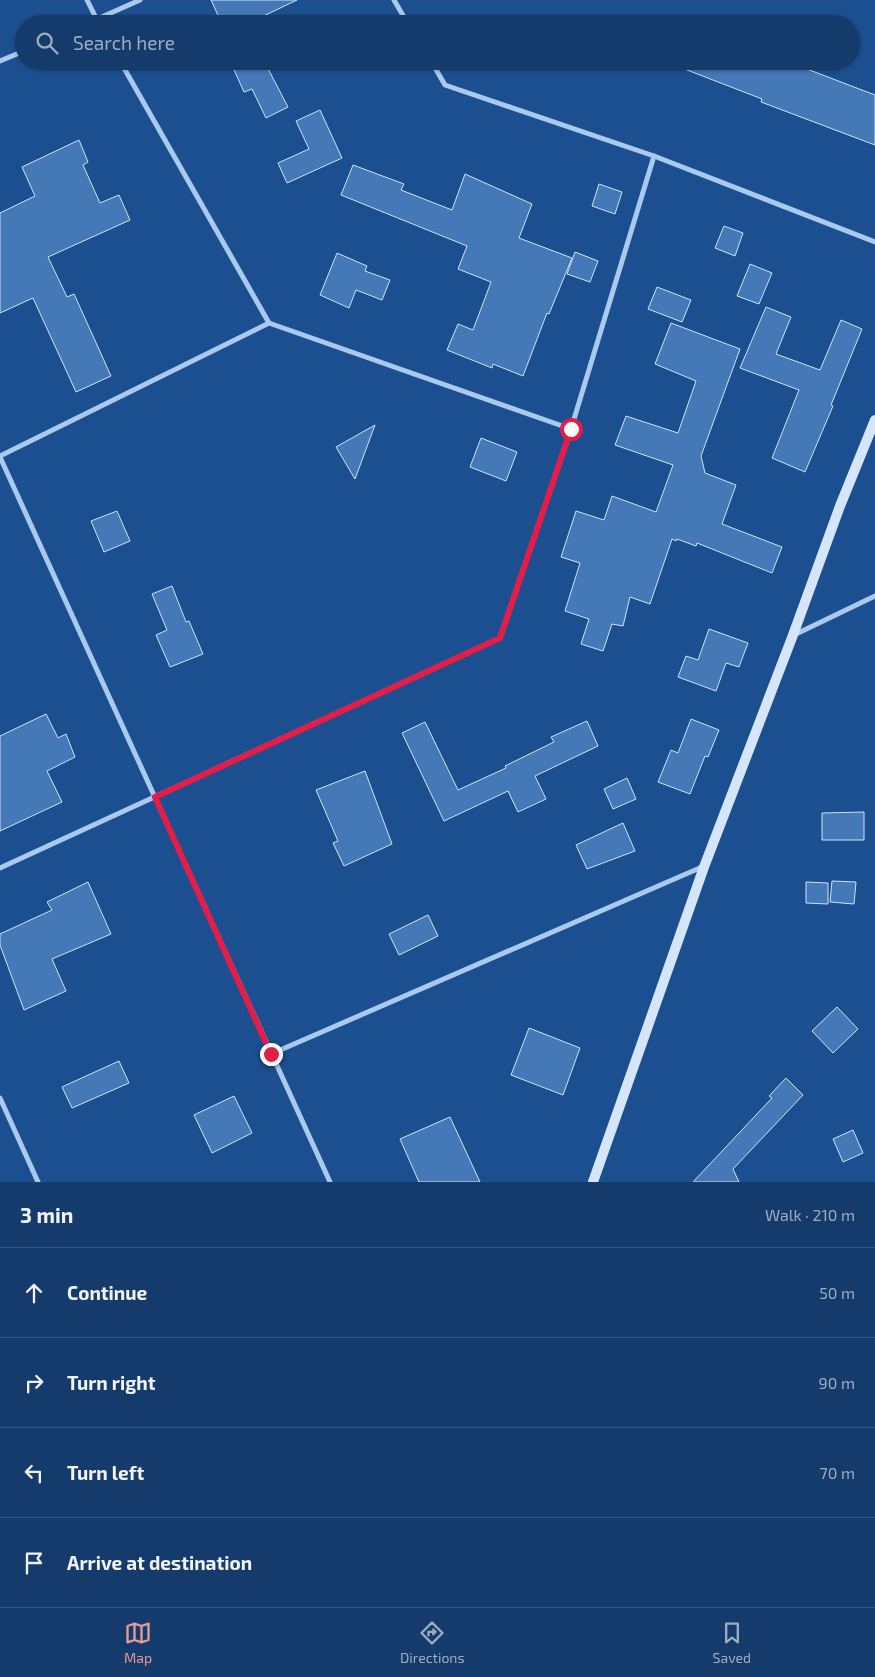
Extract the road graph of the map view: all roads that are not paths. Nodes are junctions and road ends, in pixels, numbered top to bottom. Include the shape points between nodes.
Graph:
1 (88, 0) edge
2 (140, 0) edge
3 (394, 0) edge
4 (95, 15) edge
5 (110, 15) edge
6 (403, 15) edge
7 (15, 55) edge
8 (0, 61) edge
9 (125, 70) edge
10 (437, 70) edge
11 (654, 156) junction
12 (875, 242) edge
13 (269, 323) junction
14 (875, 420) edge
15 (571, 429) junction
16 (0, 456) edge
17 (875, 596) edge
18 (793, 635) junction
19 (155, 797) junction
20 (704, 866) junction
21 (0, 868) edge
22 (271, 1054) junction
23 (0, 1098) edge
24 (38, 1182) edge
25 (330, 1182) edge
26 (593, 1182) edge

1 - 4 street
2 - 5 street
3 - 6 street
7 - 8 street
9 - 13 street
10 - 11 street via 446,85
11 - 12 street
11 - 15 street
13 - 15 street
13 - 16 street
14 - 18 main road
15 - 19 street via 500,638
16 - 19 street
17 - 18 street
18 - 20 main road
19 - 21 street
19 - 22 street
20 - 22 street
20 - 26 main road
22 - 25 street
23 - 24 street

